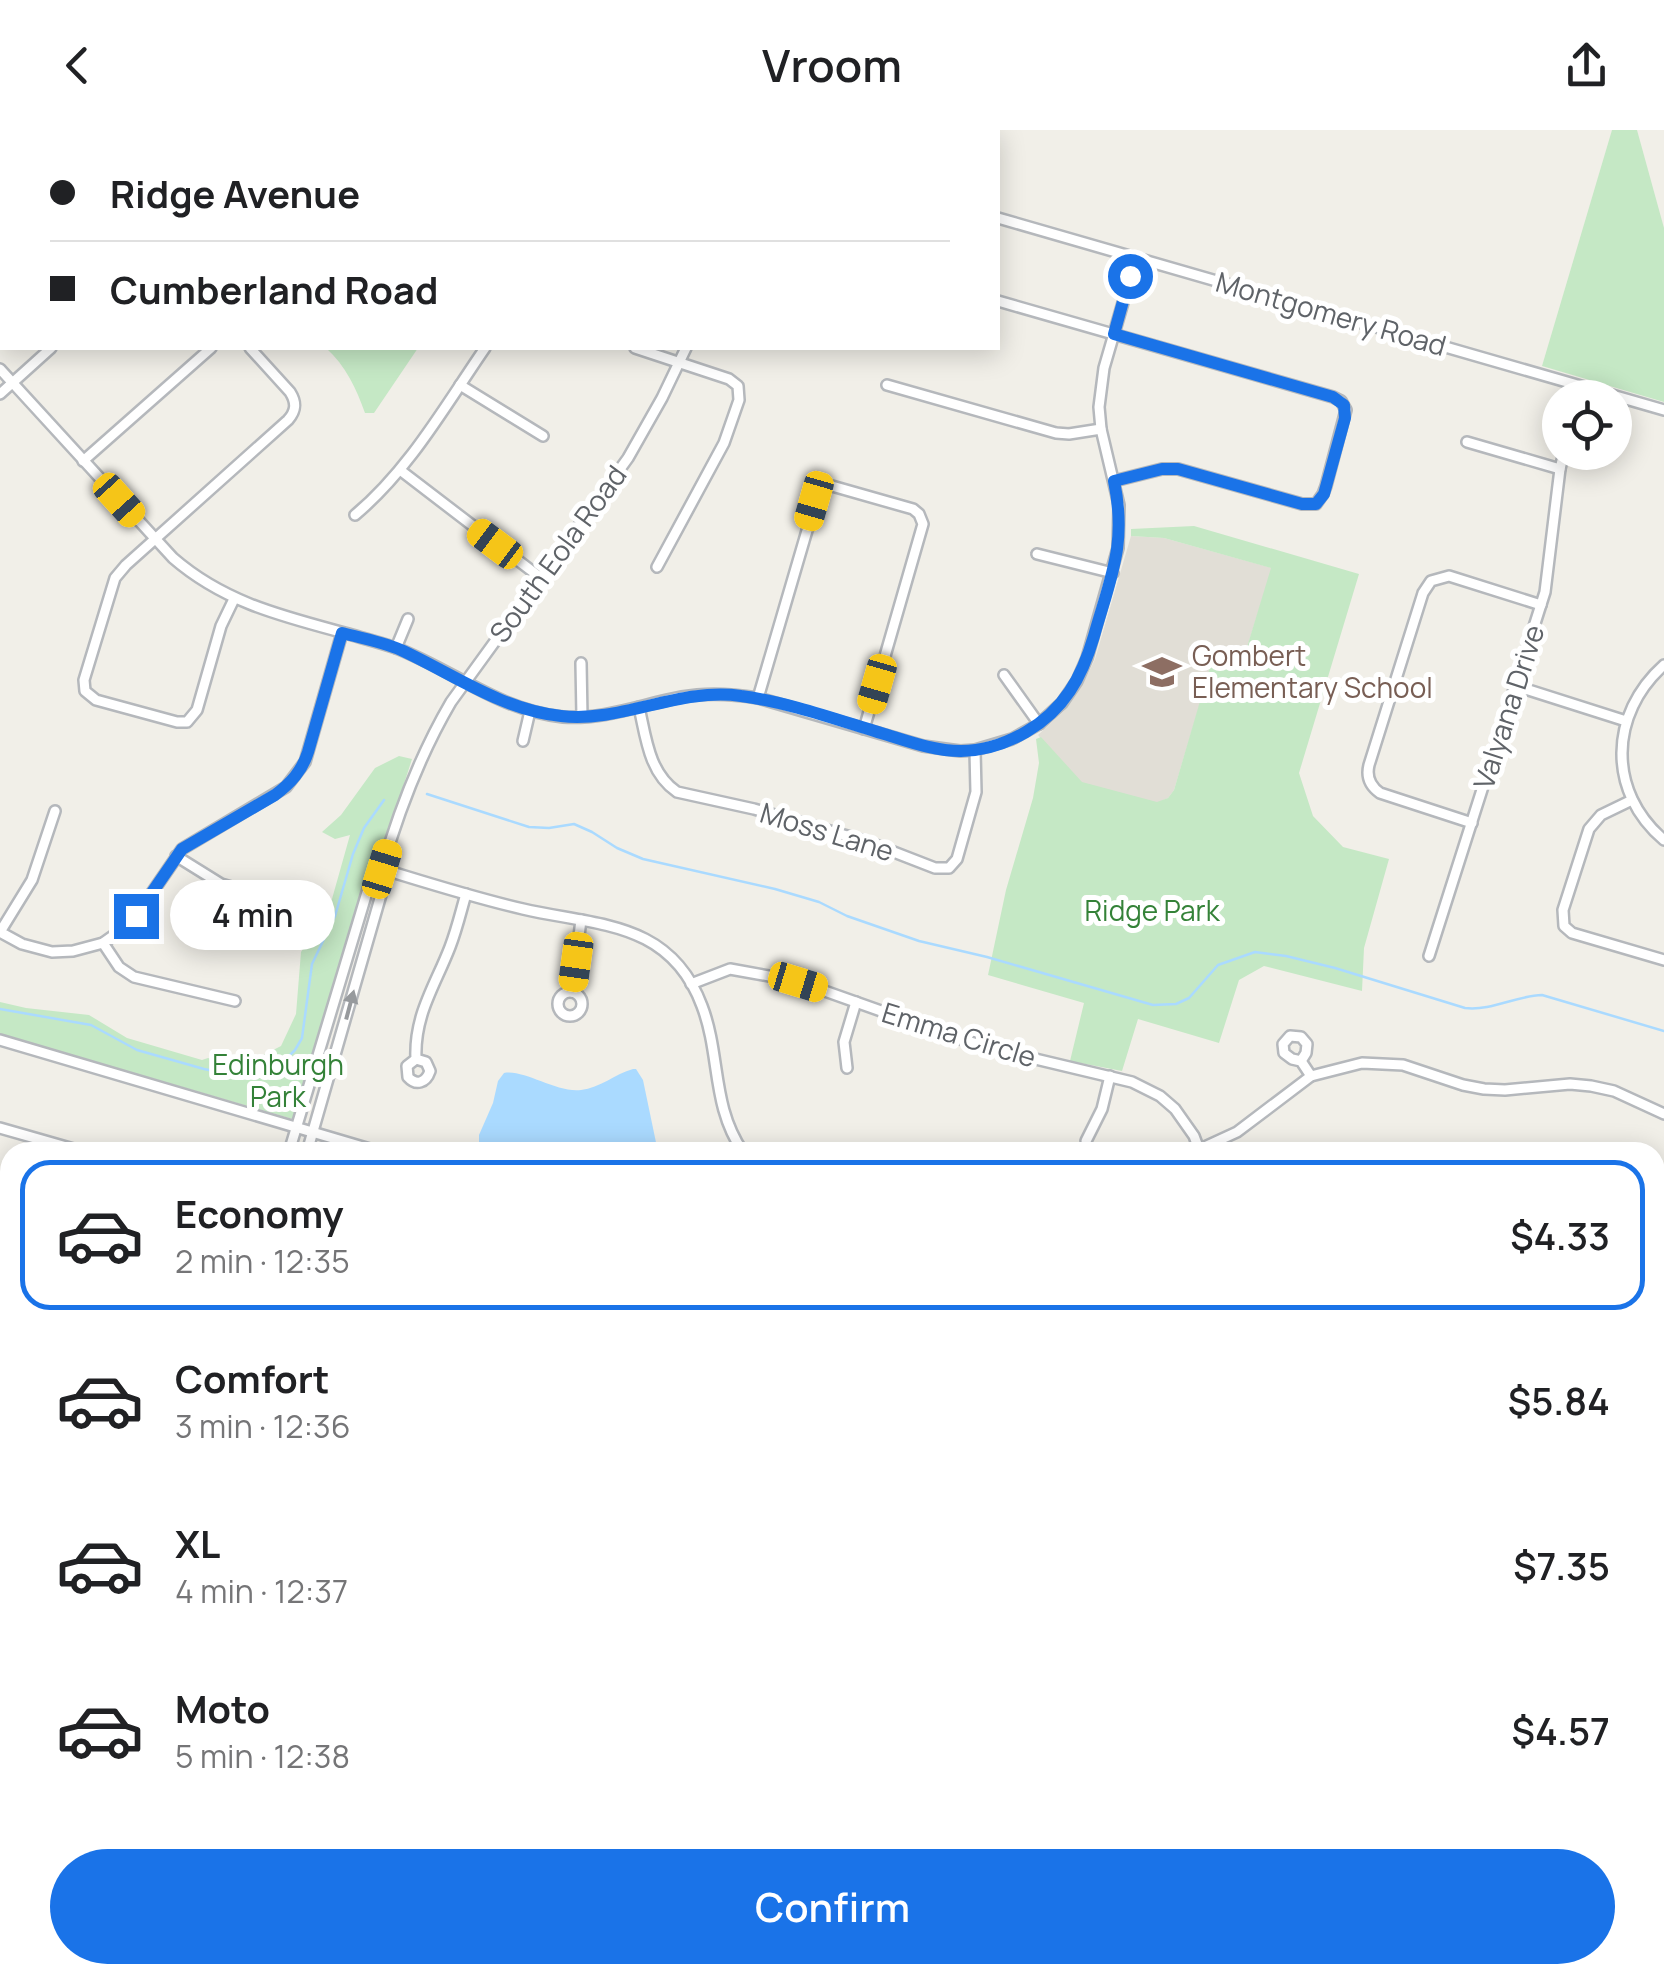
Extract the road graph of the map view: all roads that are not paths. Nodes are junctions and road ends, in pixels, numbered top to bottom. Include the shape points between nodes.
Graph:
1 (1000, 219) edge
2 (1136, 258) junction
3 (1000, 302) edge
4 (1114, 334) junction
5 (49, 350) edge
6 (209, 350) edge
7 (252, 350) edge
8 (484, 350) edge
9 (641, 350) edge
10 (685, 350) edge
11 (680, 362) junction
12 (0, 369) edge
13 (1542, 380) edge
14 (12, 382) junction
15 (460, 385) junction
16 (887, 385) dead end
17 (0, 394) edge
18 (1632, 403) edge
19 (1664, 410) edge
20 (1101, 429) junction
21 (543, 436) dead end
22 (1467, 442) dead end
23 (83, 460) junction
24 (1542, 464) edge
25 (400, 470) junction
26 (1560, 470) edge
27 (1114, 481) junction
28 (354, 516) dead end
29 (155, 539) junction
30 (1037, 554) dead end
31 (657, 568) dead end
32 (1113, 573) junction
33 (541, 578) junction
34 (234, 599) junction
35 (1541, 604) junction
36 (408, 618) dead end
37 (342, 633) junction
38 (396, 648) junction
39 (581, 663) dead end
40 (1664, 666) edge
41 (1004, 674) dead end
42 (465, 682) junction
43 (1516, 686) junction
44 (758, 698) junction
45 (638, 707) junction
46 (530, 711) junction
47 (582, 717) junction
48 (1626, 721) junction
49 (1040, 724) junction
50 (864, 729) junction
51 (523, 741) dead end
52 (974, 750) junction
53 (1632, 800) junction
54 (55, 811) dead end
55 (1472, 822) junction
56 (1664, 840) edge
57 (176, 856) junction
58 (382, 869) junction
59 (466, 894) junction
60 (300, 907) dead end
61 (582, 920) junction
62 (0, 932) edge
63 (102, 943) junction
64 (1429, 956) dead end
65 (1664, 960) edge
66 (691, 984) junction
67 (572, 992) dead end
68 (235, 1001) dead end
69 (856, 1002) junction
70 (1, 1044) edge
71 (416, 1059) dead end
72 (1301, 1061) dead end
73 (847, 1068) dead end
74 (1110, 1076) junction
75 (1311, 1076) junction
76 (1664, 1114) edge
77 (0, 1128) edge
78 (305, 1130) junction
79 (1086, 1141) dead end
80 (44, 1142) edge
81 (296, 1142) edge
82 (307, 1142) edge
83 (346, 1142) edge
84 (737, 1142) edge
85 (1196, 1142) edge
86 (1216, 1142) edge

1 - 2 street, Montgomery Road
2 - 4 street
2 - 13 street, Montgomery Road
3 - 4 street
4 - 20 street via 1100,388
4 - 27 street via 1333,397 1346,410 1316,504 1178,469
5 - 14 street
6 - 23 street
7 - 29 street via 290,392 294,410
8 - 15 street
9 - 11 street
10 - 11 street, South Eola Road
11 - 31 street via 729,379 738,386 739,400 724,443
11 - 33 street, South Eola Road via 628,458
12 - 14 street
14 - 17 street
14 - 23 street
15 - 21 street
15 - 25 street
16 - 20 street via 1056,433
18 - 19 street, Montgomery Road
20 - 27 street
22 - 24 street
23 - 29 street
25 - 28 street
25 - 33 street
26 - 35 street, Valyana Drive
27 - 32 street via 1120,524
29 - 34 street via 194,576
29 - 34 street via 111,585 84,680 96,700 187,722
30 - 32 street
32 - 49 street via 1077,682
33 - 42 street, South Eola Road
34 - 37 street
35 - 43 street, Valyana Drive
35 - 55 street via 1453,578 1432,581 1368,765 1370,783 1380,793
36 - 38 street
37 - 38 street
37 - 57 street via 300,772 286,788
38 - 42 street
39 - 47 street
40 - 48 street
41 - 49 street
42 - 46 street
42 - 58 street, South Eola Road via 406,790
43 - 48 street
43 - 55 street, Valyana Drive
44 - 45 street via 703,694
44 - 50 street
44 - 50 street via 818,493 832,486 890,502 913,510 923,524
45 - 47 street
45 - 52 street, Moss Lane via 655,770 677,792 868,842 935,868 949,868 957,859 976,792
46 - 47 street
46 - 51 street
48 - 53 street via 1623,772
49 - 52 street
50 - 52 street via 934,748
53 - 56 street
53 - 65 street via 1589,829 1564,926
54 - 62 street via 32,880
55 - 64 street, Valyana Drive
57 - 60 street via 221,884
57 - 63 street via 136,916
58 - 59 street
78 -> 58 street, South Eola Road via 384,881
58 - 78 street, South Eola Road via 372,879
59 - 61 street
59 - 71 street via 416,1029
61 - 66 street via 650,942
61 - 67 street
62 - 63 street via 52,952
63 - 68 street via 134,978
66 - 69 street, Emma Circle via 723,970 742,970
66 - 84 street via 706,1019 721,1108
69 - 73 street via 844,1042
69 - 74 street, Emma Circle via 960,1039
70 - 78 street
72 - 75 street
74 - 79 street
74 - 85 street, Emma Circle via 1160,1096
75 - 76 street via 1362,1062 1391,1063 1484,1089 1591,1086
75 - 86 street
77 - 80 street
78 - 81 street
78 - 82 street
78 - 83 street

